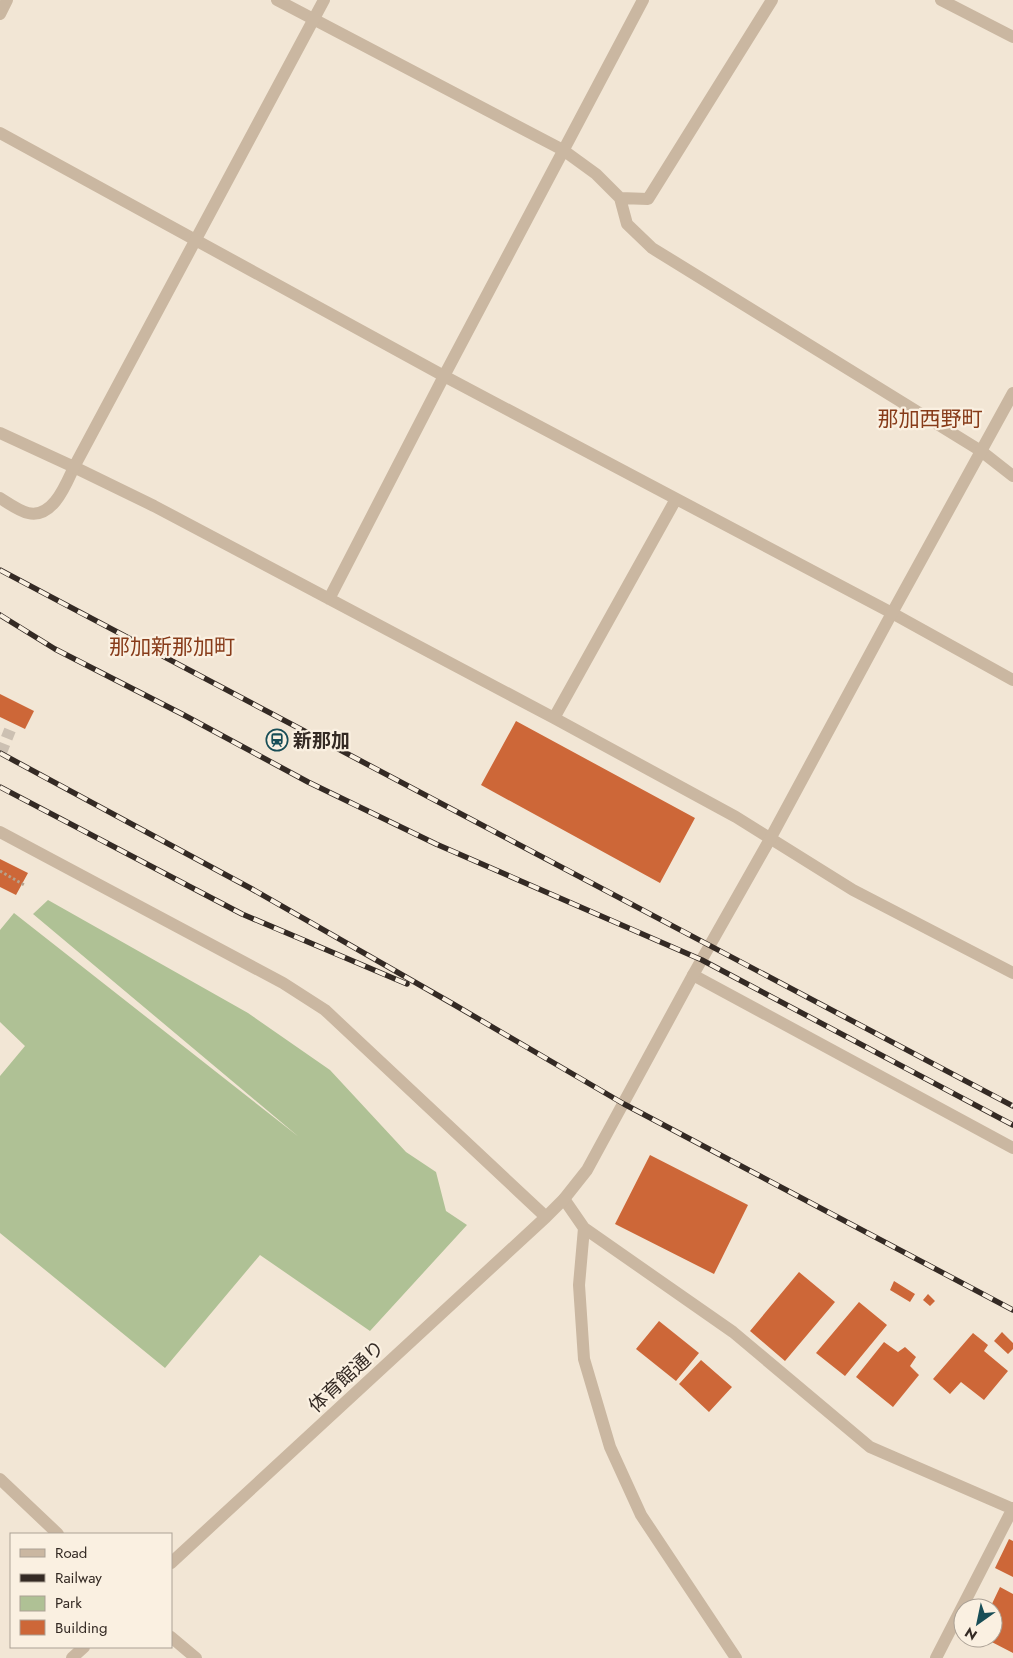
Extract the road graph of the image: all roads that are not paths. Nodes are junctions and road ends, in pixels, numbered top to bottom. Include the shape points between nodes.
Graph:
1 (8, 0) edge
2 (277, 0) edge
3 (324, 0) edge
4 (643, 0) edge
5 (772, 0) edge
6 (941, 0) edge
7 (0, 14) edge
8 (313, 19) junction
9 (1013, 37) edge
10 (0, 133) edge
11 (563, 150) junction
12 (620, 198) junction
13 (194, 240) junction
14 (444, 376) junction
15 (1013, 393) edge
16 (0, 433) edge
17 (981, 451) junction
18 (74, 467) junction
19 (1013, 476) edge
20 (0, 498) edge
21 (676, 499) junction
22 (329, 599) junction
23 (892, 613) junction
24 (1013, 680) edge
25 (554, 718) junction
26 (0, 832) edge
27 (770, 839) junction
28 (1013, 973) edge
29 (693, 975) junction
30 (1013, 1148) edge
31 (564, 1199) junction
32 (546, 1217) junction
33 (584, 1228) junction
34 (0, 1479) edge
35 (1013, 1508) edge
36 (57, 1533) edge
37 (172, 1561) edge
38 (172, 1638) edge
39 (83, 1648) edge
40 (72, 1658) edge
41 (196, 1658) edge
42 (736, 1658) edge
43 (936, 1658) edge

1 - 7 street
2 - 8 street
3 - 8 street
4 - 11 street
5 - 12 street via 648,199
6 - 9 street
8 - 11 street
8 - 13 street
10 - 13 street
11 - 12 street via 596,174
11 - 14 street
12 - 17 street via 628,224 652,248
13 - 14 street
13 - 18 street
14 - 21 street
14 - 22 street
15 - 17 street, 体育館通り
16 - 18 street
17 - 19 street
17 - 23 street, 体育館通り
18 - 20 street via 58,500 45,511 29,513
18 - 22 street
21 - 23 street
21 - 25 street
22 - 25 street
23 - 24 street
23 - 27 street, 体育館通り
25 - 27 street via 736,817
26 - 32 street via 283,983 325,1010
27 - 28 street via 853,890
27 - 29 street, 体育館通り
29 - 30 street
29 - 31 street, 体育館通り via 587,1170
31 - 32 street, 体育館通り
31 - 33 street
32 - 37 street, 体育館通り
33 - 35 street via 733,1332 870,1447
33 - 42 street via 579,1285 584,1359 610,1446 641,1515
34 - 36 street
35 - 43 street
38 - 41 street
39 - 40 street

